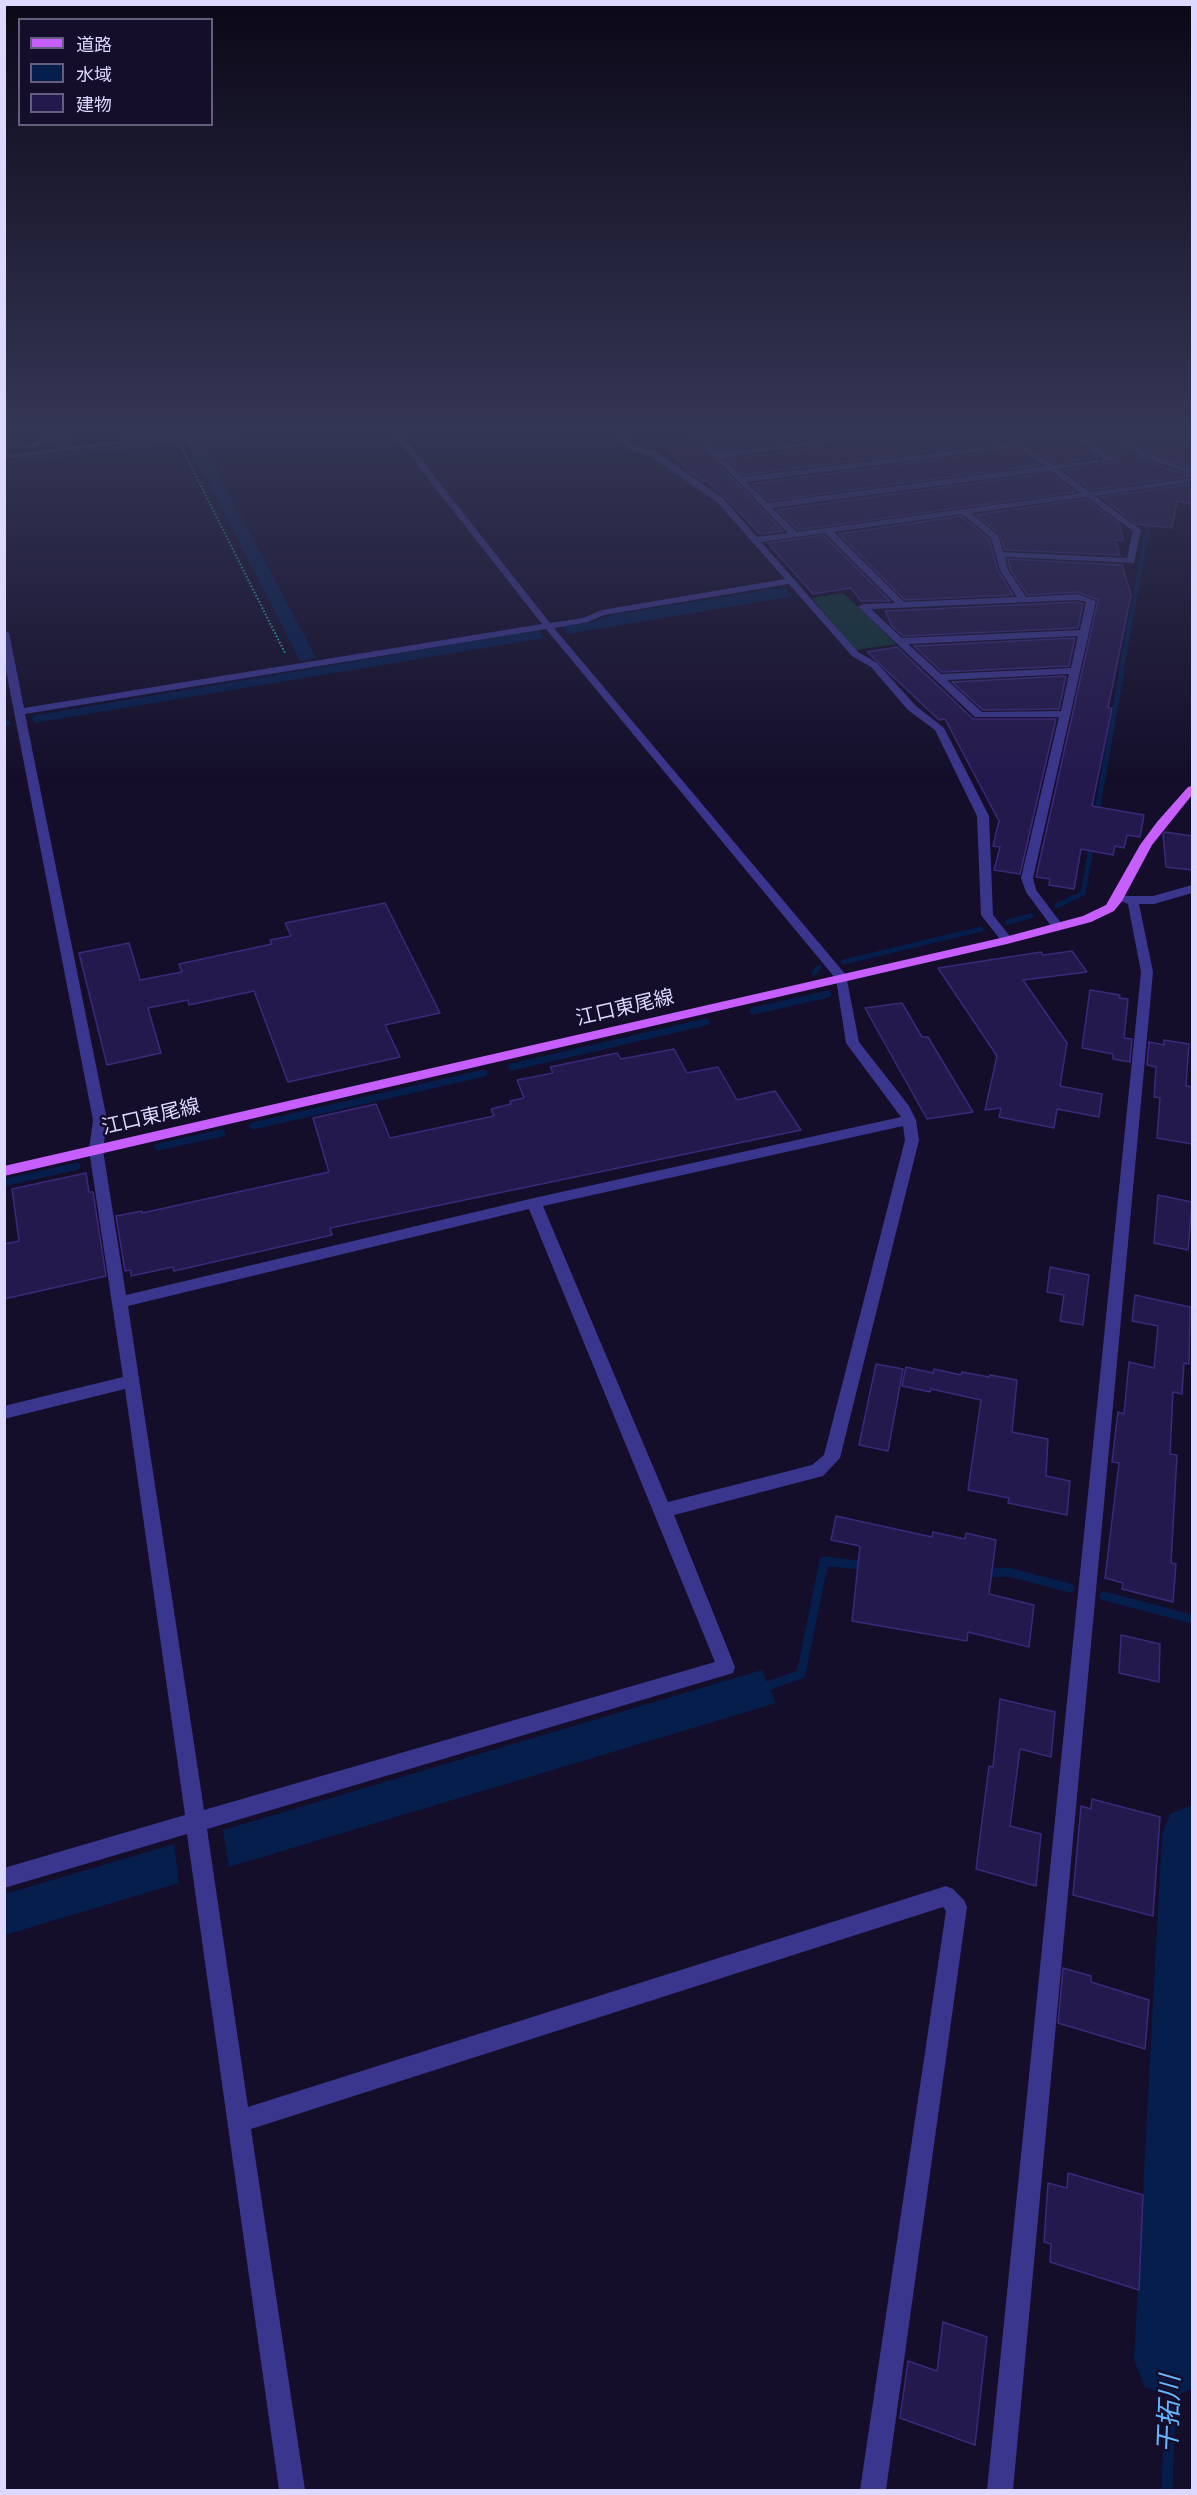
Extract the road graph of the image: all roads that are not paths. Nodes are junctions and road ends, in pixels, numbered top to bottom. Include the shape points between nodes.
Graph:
1 (489, 550) edge
2 (765, 550) edge
3 (848, 550) edge
4 (999, 550) edge
5 (1133, 550) edge
6 (1000, 554) junction
7 (791, 581) junction
8 (1024, 600) junction
9 (902, 605) junction
10 (548, 626) junction
11 (4, 633) edge
12 (1084, 633) junction
13 (900, 641) junction
14 (1075, 671) junction
15 (939, 677) junction
16 (20, 712) junction
17 (1065, 714) junction
18 (1192, 789) edge
19 (1192, 889) edge
20 (1126, 900) junction
21 (1058, 927) junction
22 (1007, 940) junction
23 (842, 978) junction
24 (909, 1120) junction
25 (96, 1150) junction
26 (4, 1171) edge
27 (534, 1203) junction
28 (120, 1302) junction
29 (132, 1381) junction
30 (4, 1413) edge
31 (663, 1511) junction
32 (196, 1822) junction
33 (4, 1878) edge
34 (239, 2121) junction
35 (292, 2490) edge
36 (873, 2490) edge
37 (1000, 2490) edge

1 - 10 street
2 - 7 street
3 - 9 street
4 - 6 street
5 - 6 street via 1131,561
6 - 8 street via 1004,570
7 - 10 street
7 - 22 street via 855,654 874,665 912,708 939,728 983,816 987,915
8 - 9 street
8 - 12 street via 1077,597 1091,601
9 - 13 street via 863,607
10 - 16 street
10 - 23 street
11 - 16 street
12 - 13 street
12 - 14 street
13 - 15 street
14 - 15 street
14 - 17 street
15 - 17 street via 979,715
16 - 25 street via 100,1120
17 - 21 street via 1027,878 1030,890
18 - 20 main road, 江口東尾線 via 1146,845
19 - 20 street via 1154,900
20 - 21 main road, 江口東尾線 via 1087,919
20 - 37 street via 1147,972
21 - 22 main road, 江口東尾線
22 - 23 main road, 江口東尾線
23 - 24 street via 854,1043
23 - 25 main road, 江口東尾線
24 - 27 street
24 - 31 street via 912,1140 832,1458 817,1471
25 - 26 main road, 江口東尾線
25 - 28 street
27 - 28 street
27 - 31 street
28 - 29 street
29 - 30 street
29 - 32 street
31 - 32 street via 726,1667
32 - 33 street
32 - 34 street
34 - 35 street
34 - 36 street via 946,1896 957,1907

